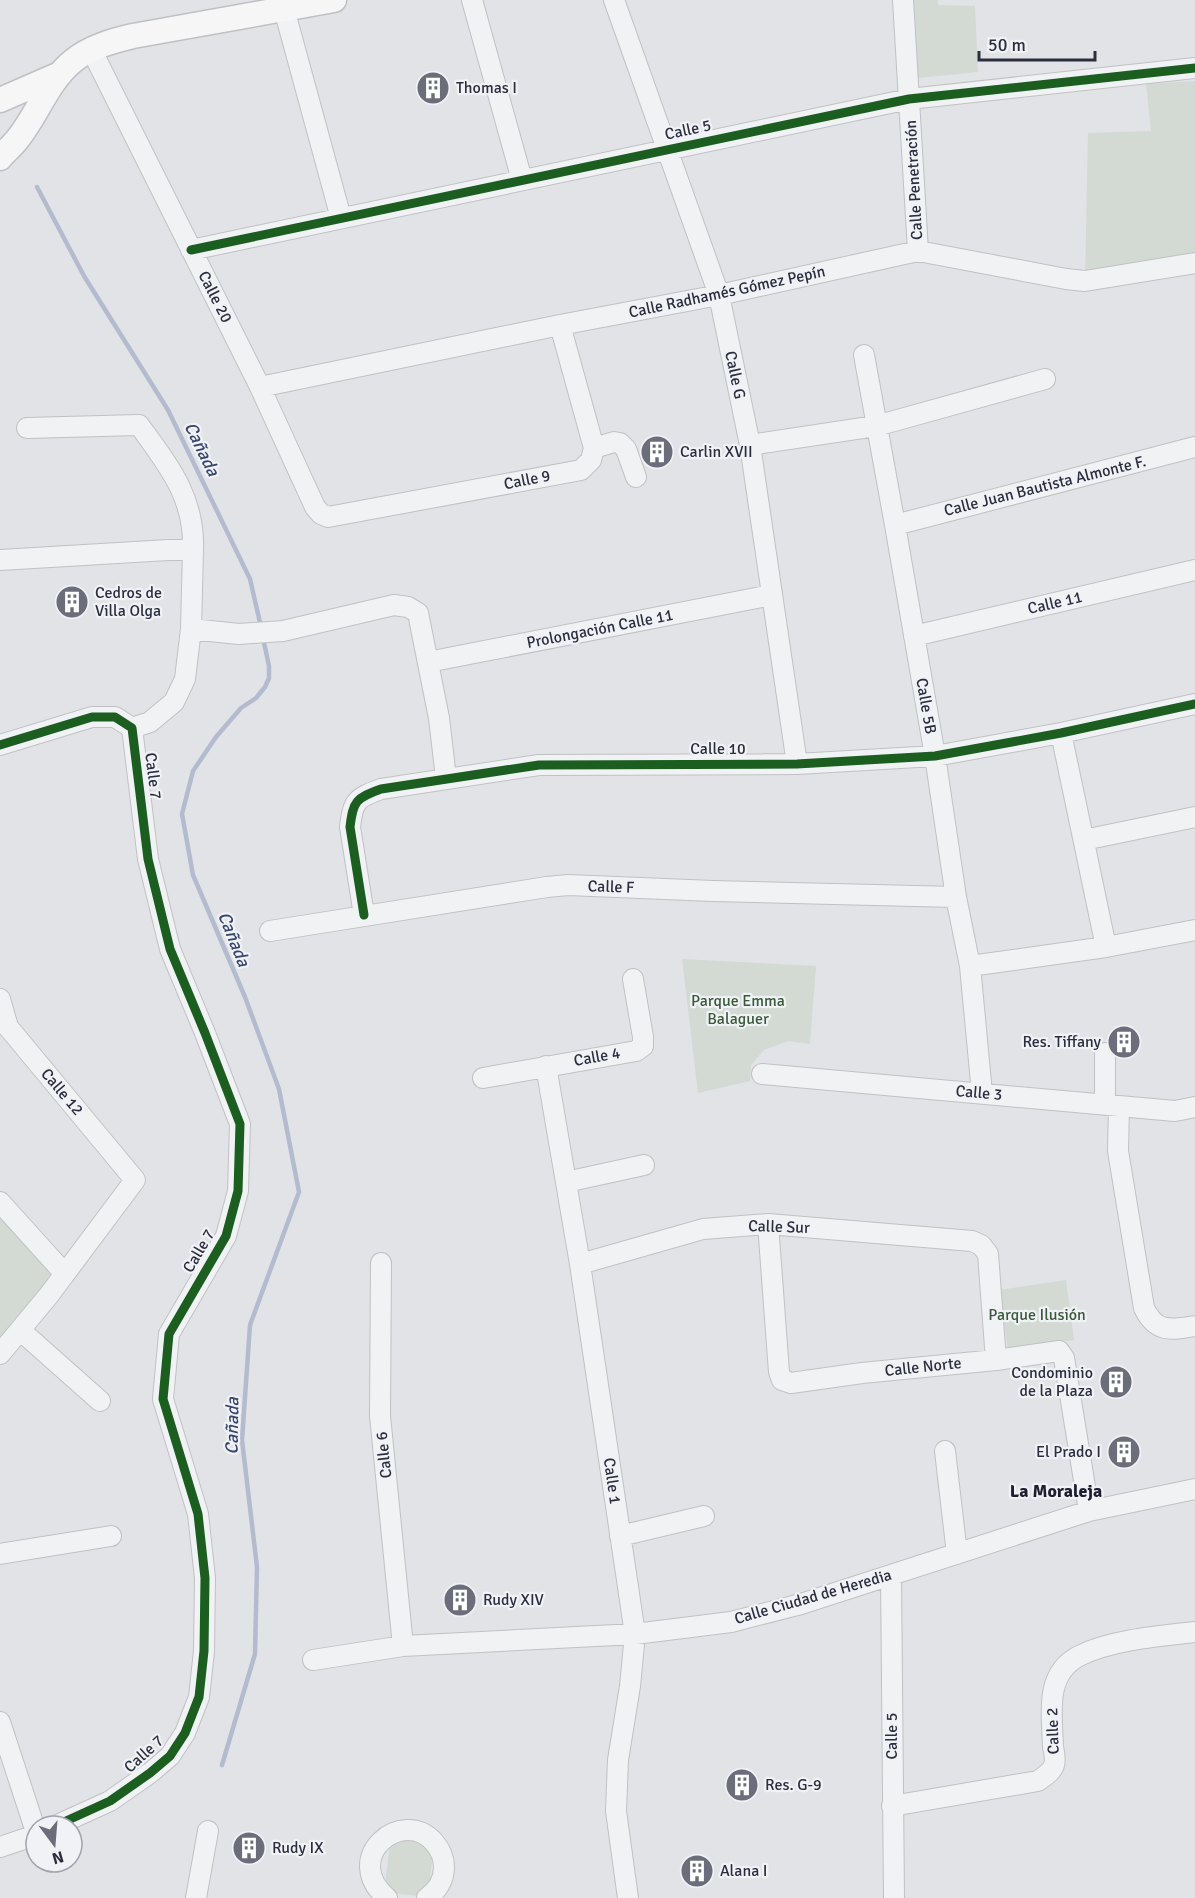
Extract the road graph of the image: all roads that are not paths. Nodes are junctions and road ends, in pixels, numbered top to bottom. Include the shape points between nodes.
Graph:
1 (334, 0) edge
2 (472, 0) edge
3 (614, 0) edge
4 (903, 0) edge
5 (285, 9) junction
6 (91, 50) junction
7 (1195, 68) edge
8 (60, 74) junction
9 (909, 99) junction
10 (0, 100) edge
11 (667, 150) junction
12 (0, 158) edge
13 (522, 180) junction
14 (341, 218) junction
15 (191, 250) junction
16 (918, 251) junction
17 (1195, 263) edge
18 (719, 295) junction
19 (560, 326) junction
20 (864, 355) dead end
21 (1045, 379) dead end
22 (260, 387) junction
23 (876, 426) junction
24 (27, 428) dead end
25 (750, 445) junction
26 (1195, 447) edge
27 (594, 448) junction
28 (636, 477) dead end
29 (321, 514) joint
30 (895, 525) junction
31 (193, 550) junction
32 (0, 560) edge
33 (1195, 570) edge
34 (772, 595) junction
35 (191, 629) junction
36 (914, 636) junction
37 (428, 662) junction
38 (1195, 704) edge
39 (132, 728) junction
40 (1061, 733) junction
41 (0, 745) edge
42 (935, 756) junction
43 (797, 764) junction
44 (446, 778) junction
45 (1195, 817) edge
46 (1084, 840) junction
47 (956, 897) junction
48 (364, 915) junction
49 (1195, 930) edge
50 (270, 931) dead end
51 (1106, 947) junction
52 (970, 966) junction
53 (633, 979) dead end
54 (0, 999) edge
55 (1105, 1053) dead end
56 (546, 1066) junction
57 (762, 1074) dead end
58 (483, 1078) dead end
59 (982, 1094) junction
60 (1112, 1106) junction
61 (1195, 1107) edge
62 (644, 1165) dead end
63 (566, 1182) junction
64 (0, 1203) edge
65 (768, 1224) junction
66 (381, 1263) dead end
67 (580, 1264) junction
68 (65, 1274) junction
69 (1195, 1326) edge
70 (20, 1330) junction
71 (0, 1354) edge
72 (996, 1360) junction
73 (100, 1401) dead end
74 (945, 1451) dead end
75 (1195, 1489) edge
76 (1089, 1511) junction
77 (704, 1516) dead end
78 (111, 1536) dead end
79 (620, 1536) junction
80 (0, 1554) edge
81 (957, 1554) junction
82 (891, 1575) junction
83 (1195, 1632) edge
84 (635, 1634) junction
85 (403, 1646) junction
86 (313, 1660) dead end
87 (0, 1722) edge
88 (892, 1806) junction
89 (30, 1814) edge
90 (82, 1814) edge
91 (208, 1831) dead end
92 (24, 1838) edge
93 (0, 1847) edge
94 (196, 1898) edge
95 (387, 1898) edge
96 (427, 1898) edge
97 (628, 1898) edge
98 (894, 1898) edge

1 - 5 main road
2 - 13 street
3 - 11 street, Calle G
4 - 9 street, Calle Penetración
5 - 6 main road via 133,36
5 - 14 street
6 - 8 main road
6 - 15 street, Calle 20
7 - 9 street, Calle 5
8 - 10 main road
8 - 12 main road via 17,140
9 - 11 street, Calle 5
9 - 16 street, Calle Penetración
11 - 13 street, Calle 5
11 - 18 street, Calle G
13 - 14 street, Calle 5
14 - 15 street, Calle 5
15 - 22 street, Calle 20
16 - 17 street, Calle Radhamés Gómez Pepín via 1085,280
16 - 18 street, Calle Radhamés Gómez Pepín
18 - 19 street, Calle Radhamés Gómez Pepín
18 - 25 street, Calle G
19 - 22 street, Calle Radhamés Gómez Pepín
19 - 27 street
20 - 23 street, Calle 5B
21 - 23 street
22 - 29 street, Calle 20
23 - 25 street
23 - 30 street, Calle 5B
24 - 31 street via 139,425 173,471 186,497
25 - 34 street, Calle G
26 - 30 street, Calle Juan Bautista Almonte F.
27 - 28 street via 620,443
27 - 29 street, Calle 9 via 591,460 582,470 328,517
30 - 36 street, Calle 5B
31 - 32 street
31 - 35 street
33 - 36 street, Calle 11
34 - 37 street, Prolongación Calle 11
34 - 43 street, Calle G
35 - 37 street via 239,634 283,632 394,604 418,613
35 - 39 street via 185,679 174,702 150,722
36 - 42 street, Calle 5B
37 - 44 street
38 - 40 street, Calle 10
39 - 41 street via 115,717 92,717
39 - 90 street, Calle 7 via 148,859 170,950 240,1124 238,1191 226,1236 169,1334 163,1399 198,1514 206,1578 200,1697 170,1756 110,1801
40 - 42 street, Calle 10
40 - 46 street
42 - 43 street, Calle 10
42 - 47 street, Calle 5B
43 - 44 street, Calle 10 via 539,765
44 - 48 street, Calle 10 via 381,789 356,802 350,827
45 - 46 street
46 - 51 street
47 - 48 street, Calle F via 568,885
47 - 52 street, Calle 5B
48 - 50 street, Calle F
49 - 51 street
51 - 52 street
52 - 59 street, Calle 5B
53 - 56 street, Calle 4 via 643,1046 636,1051
54 - 68 street, Calle 12 via 8,1027 135,1180
55 - 60 street
56 - 58 street, Calle 4
56 - 63 street, Calle 1
57 - 59 street, Calle 3
59 - 60 street, Calle 3
60 - 61 street, Calle 3 via 1175,1111
60 - 69 street via 1144,1308 1156,1326
62 - 63 street
63 - 67 street, Calle 1
64 - 68 street
65 - 67 street, Calle Sur via 703,1228
65 - 72 street, Calle Sur via 972,1241 981,1245 988,1254
65 - 72 street, Calle Norte via 782,1380 791,1383
66 - 85 street, Calle 6 via 380,1416
67 - 79 street, Calle 1
68 - 70 street
70 - 71 street
70 - 73 street
72 - 76 street, Calle Norte via 1051,1351 1059,1351 1064,1358
74 - 81 street
75 - 76 street, Calle Ciudad de Heredia
76 - 81 street, Calle Ciudad de Heredia
77 - 79 street
78 - 80 street
79 - 84 street, Calle 1
81 - 82 street, Calle Ciudad de Heredia
82 - 84 street, Calle Ciudad de Heredia via 731,1622
82 - 88 street, Calle 5
83 - 88 street, Calle 2 via 1116,1643 1069,1663 1053,1687 1054,1765 1038,1781
84 - 85 street, Calle Ciudad de Heredia
84 - 97 street, Calle 1 via 618,1760 616,1811
85 - 86 street, Calle Ciudad de Heredia
87 - 89 street
88 - 98 street, Calle 5
91 - 94 street
92 - 93 street
95 - 96 street via 372,1879 372,1854 388,1835 411,1830 432,1840 444,1861 440,1884

